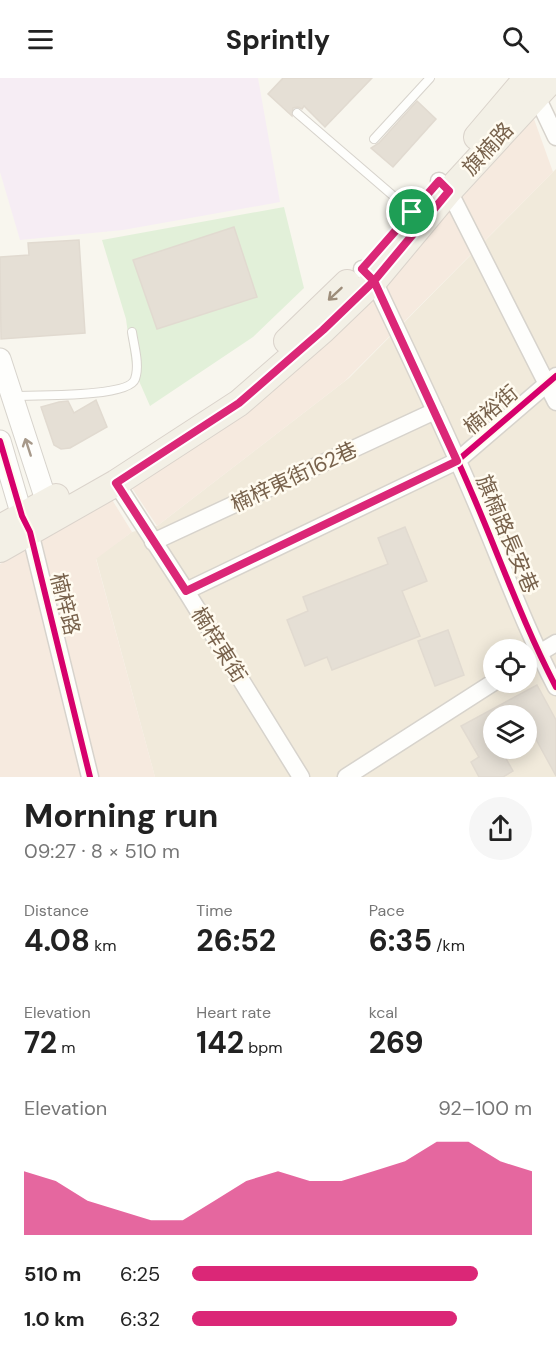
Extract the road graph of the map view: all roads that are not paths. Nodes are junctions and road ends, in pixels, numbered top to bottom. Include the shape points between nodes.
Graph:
1 (430, 78) edge
2 (532, 82) edge
3 (297, 113) dead end
4 (556, 137) edge
5 (374, 139) dead end
6 (444, 186) junction
7 (412, 212) junction
8 (368, 275) junction
9 (132, 332) dead end
10 (0, 359) edge
11 (552, 380) edge
12 (12, 396) junction
13 (556, 402) edge
14 (435, 411) junction
15 (0, 441) edge
16 (457, 461) junction
17 (116, 483) junction
18 (46, 503) junction
19 (17, 525) edge
20 (153, 542) junction
21 (0, 549) edge
22 (186, 591) junction
23 (526, 639) edge
24 (556, 643) edge
25 (537, 655) edge
26 (537, 662) edge
27 (556, 687) edge
28 (483, 689) edge
29 (90, 777) edge
30 (301, 777) edge
31 (346, 777) edge

1 - 5 lane
2 - 4 street
2 - 6 main road, 旗楠路
3 - 7 lane
6 - 7 main road, 旗楠路
6 - 8 main road, 旗楠路
6 - 11 street
7 - 8 main road, 旗楠路
8 - 14 street, 旗楠路長安巷
8 - 17 main road, 旗楠路 via 323,330 239,403
8 -> 18 main road, 旗楠路 via 263,364 181,425
9 - 12 lane via 136,368 131,385 102,392
10 - 12 street
11 - 13 street
11 - 16 street, 楠裕街
18 -> 12 street
14 - 16 street, 旗楠路長安巷
14 - 20 street, 楠梓東街162巷
15 - 19 street, 楠梓路
16 - 22 street, 楠裕街
16 - 23 street, 旗楠路長安巷
17 - 19 main road, 旗楠路
17 - 20 street, 楠梓東街
18 - 19 main road, 旗楠路
19 - 21 main road, 旗楠路
19 - 29 street, 楠梓路
20 - 22 street, 楠梓東街
22 - 30 street, 楠梓東街
24 - 25 street
26 - 27 street, 旗楠路長安巷
28 - 31 street

